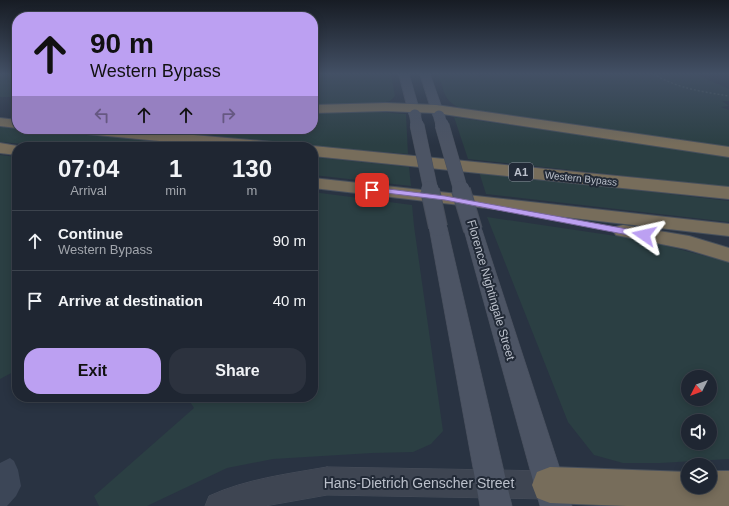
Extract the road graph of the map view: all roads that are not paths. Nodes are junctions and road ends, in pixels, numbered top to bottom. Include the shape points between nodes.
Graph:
1 (410, 98) edge
2 (433, 98) edge
3 (318, 109) edge
4 (414, 111) junction
5 (438, 113) junction
6 (0, 122) edge
7 (12, 123) edge
8 (131, 134) edge
9 (218, 142) edge
10 (0, 148) edge
11 (12, 149) edge
12 (318, 152) edge
13 (729, 152) edge
14 (318, 184) edge
15 (729, 193) edge
16 (445, 198) junction
17 (729, 230) edge
18 (729, 254) edge
19 (729, 488) edge
20 (494, 494) edge
21 (553, 496) edge
22 (219, 506) edge

1 - 4 main road
2 - 5 main road, Florence Nightingale Street
3 - 4 highway
4 - 5 highway
4 - 20 main road, bridge
5 - 13 highway
5 - 21 main road, Florence Nightingale Street, bridge
6 - 7 highway
8 - 9 highway
10 - 11 highway
12 - 15 highway, Western Bypass / A1
14 - 16 highway
16 - 17 highway
16 - 18 highway via 689,244
19 - 21 highway
20 - 21 street, Hans-Dietrich Genscher Street
20 - 22 street, Hans-Dietrich Genscher Street via 327,481 230,500

